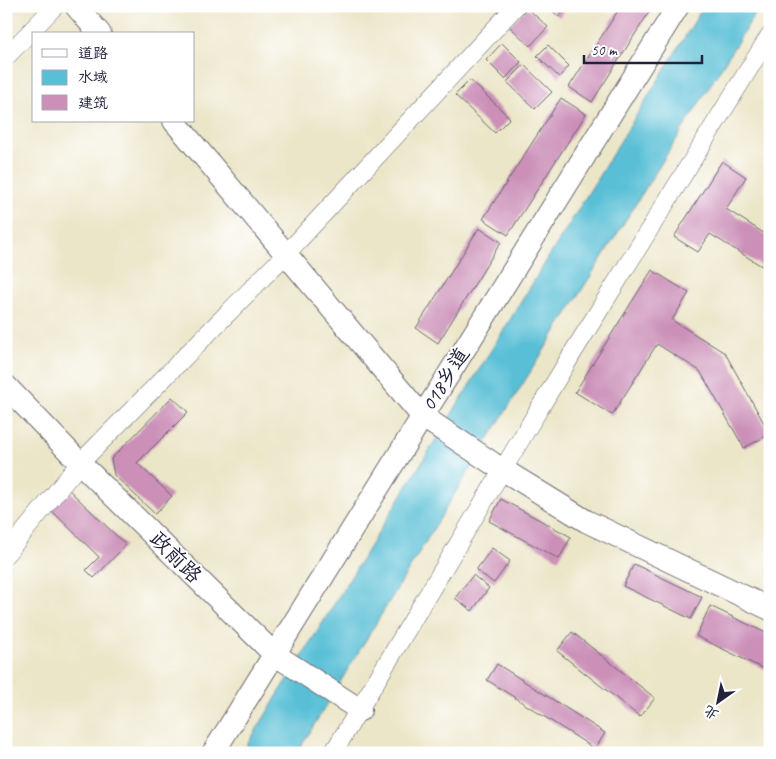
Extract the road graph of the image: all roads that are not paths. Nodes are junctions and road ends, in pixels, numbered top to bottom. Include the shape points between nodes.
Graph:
1 (55, 6) edge
2 (76, 6) edge
3 (516, 6) edge
4 (678, 6) edge
5 (98, 32) edge
6 (770, 35) edge
7 (6, 57) edge
8 (175, 122) edge
9 (286, 254) junction
10 (6, 386) edge
11 (424, 418) junction
12 (80, 463) junction
13 (498, 466) junction
14 (6, 554) edge
15 (770, 609) edge
16 (283, 659) junction
17 (360, 710) junction
18 (213, 753) edge
19 (332, 753) edge

1 - 7 street
2 - 5 street
3 - 9 street
4 - 11 street, 018乡道
6 - 13 street via 572,354
8 - 9 street
9 - 11 street
9 - 12 street
10 - 12 street, 政前路
11 - 13 street
11 - 16 street, 018乡道
12 - 14 street
12 - 16 street, 政前路
13 - 15 street via 586,521
13 - 17 street
16 - 17 street, 政前路
16 - 18 street, 018乡道
17 - 19 street

